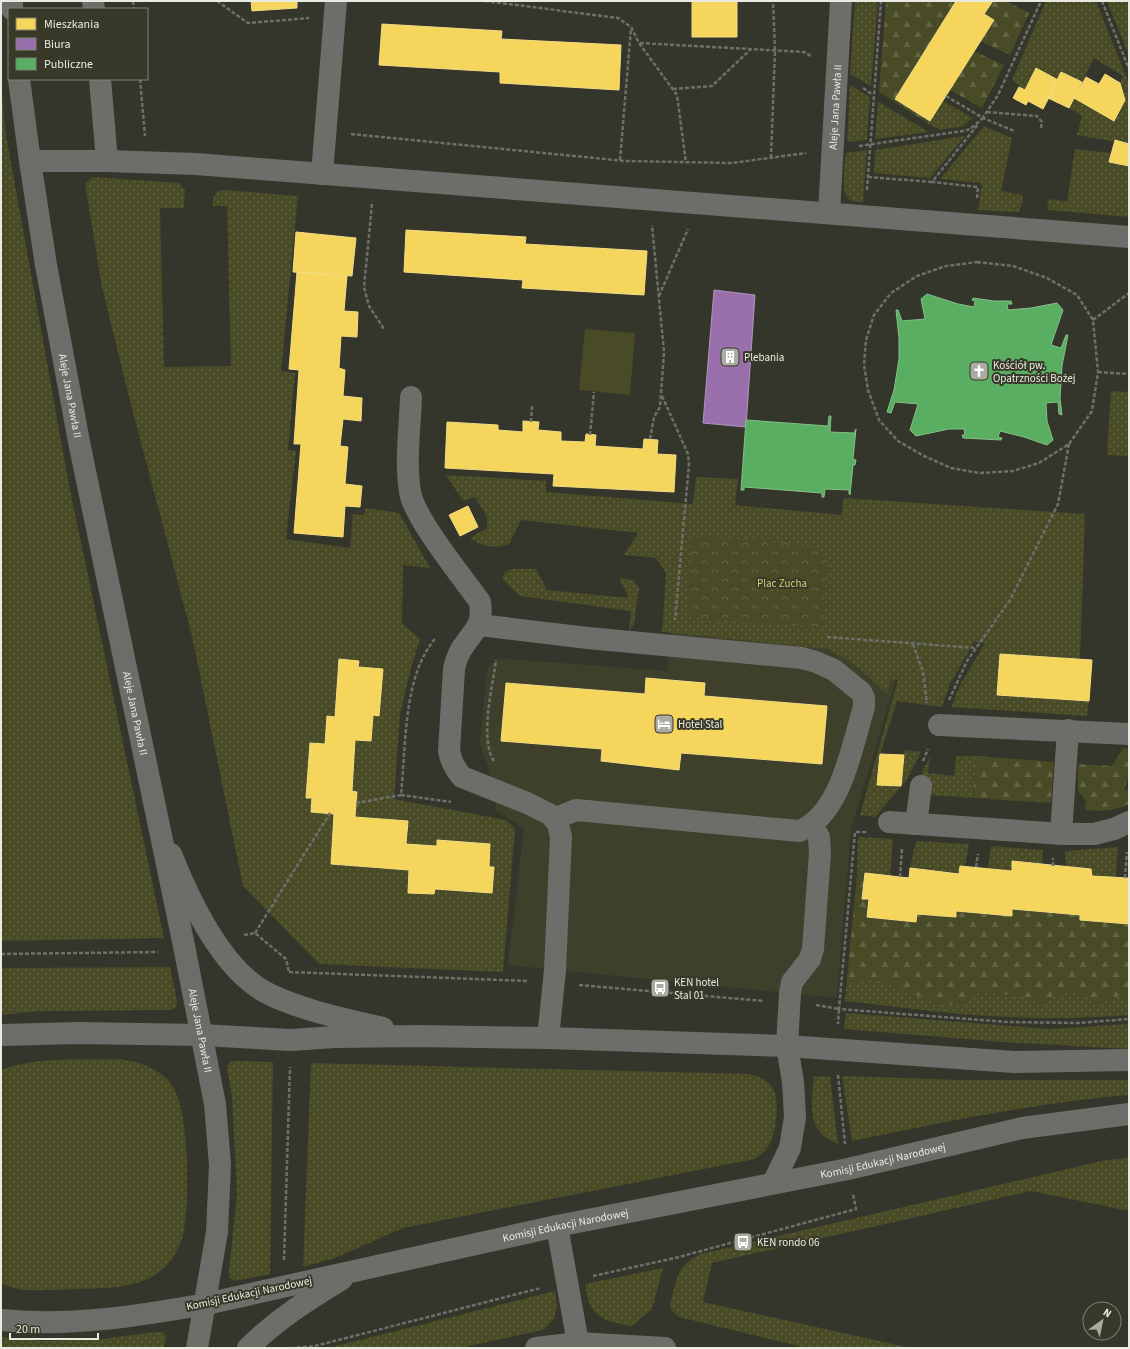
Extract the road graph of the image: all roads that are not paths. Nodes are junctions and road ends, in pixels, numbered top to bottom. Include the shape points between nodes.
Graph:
1 (336, 1) edge
2 (841, 1) edge
3 (20, 80) edge
4 (100, 80) edge
5 (30, 161) junction
6 (107, 161) junction
7 (322, 174) junction
8 (829, 213) junction
9 (1129, 237) edge
10 (411, 397) dead end
11 (479, 625) junction
12 (933, 717) road end
13 (1068, 730) junction
14 (1129, 734) edge
15 (921, 786) dead end
16 (554, 819) junction
17 (889, 822) dead end
18 (1129, 822) edge
19 (916, 824) junction
20 (812, 825) junction
21 (159, 826) junction
22 (1062, 834) junction
23 (1, 1035) edge
24 (202, 1035) junction
25 (419, 1036) junction
26 (548, 1038) junction
27 (787, 1046) junction
28 (1129, 1060) edge
29 (1129, 1114) edge
30 (773, 1183) junction
31 (557, 1226) junction
32 (356, 1270) junction
33 (206, 1304) junction
34 (1, 1320) edge
35 (578, 1343) junction
36 (197, 1348) edge
37 (248, 1348) edge
38 (536, 1348) edge
39 (665, 1348) edge

1 - 7 street
2 - 8 street, Aleje Jana Pawła II
3 - 5 main road, Aleje Jana Pawła II
4 - 6 street
5 - 6 street
5 - 21 main road, Aleje Jana Pawła II via 46,265 79,439
6 - 7 street via 196,164
7 - 8 street
8 - 9 street
10 - 11 street via 408,476 410,493 427,528 480,602 482,612
11 - 16 street via 457,657 454,669 449,751 451,759 462,777 527,803
11 - 20 street via 802,658 834,670 861,692 864,707 837,794 828,810
12 - 13 street
13 - 14 street
13 - 22 street
15 - 19 street
16 - 20 street via 576,810 800,832
16 - 26 street via 562,837
17 - 19 street
18 - 22 street via 1094,834
19 - 22 street
20 - 27 street via 819,838 820,852 813,949 810,959 792,982
21 - 24 main road, Aleje Jana Pawła II
21 - 25 street via 182,882 214,939 245,978 268,993 289,1002 333,1016
23 - 24 main road
24 - 25 street via 291,1040
24 - 33 main road, Aleje Jana Pawła II via 215,1104 220,1165 217,1232
25 - 26 street
26 - 27 street
27 - 28 street via 1014,1062
27 - 30 street via 795,1117 790,1148
29 - 30 street, Komisji Edukacji Narodowej via 1022,1128 848,1169
30 - 31 street, Komisji Edukacji Narodowej
31 - 32 street, Komisji Edukacji Narodowej
31 - 35 street
32 - 33 street, Komisji Edukacji Narodowej
32 - 37 street via 264,1332
33 - 34 main road, Komisji Edukacji Narodowej via 123,1318 71,1321
33 - 36 main road, Aleje Jana Pawła II
35 - 38 street
35 - 39 street

